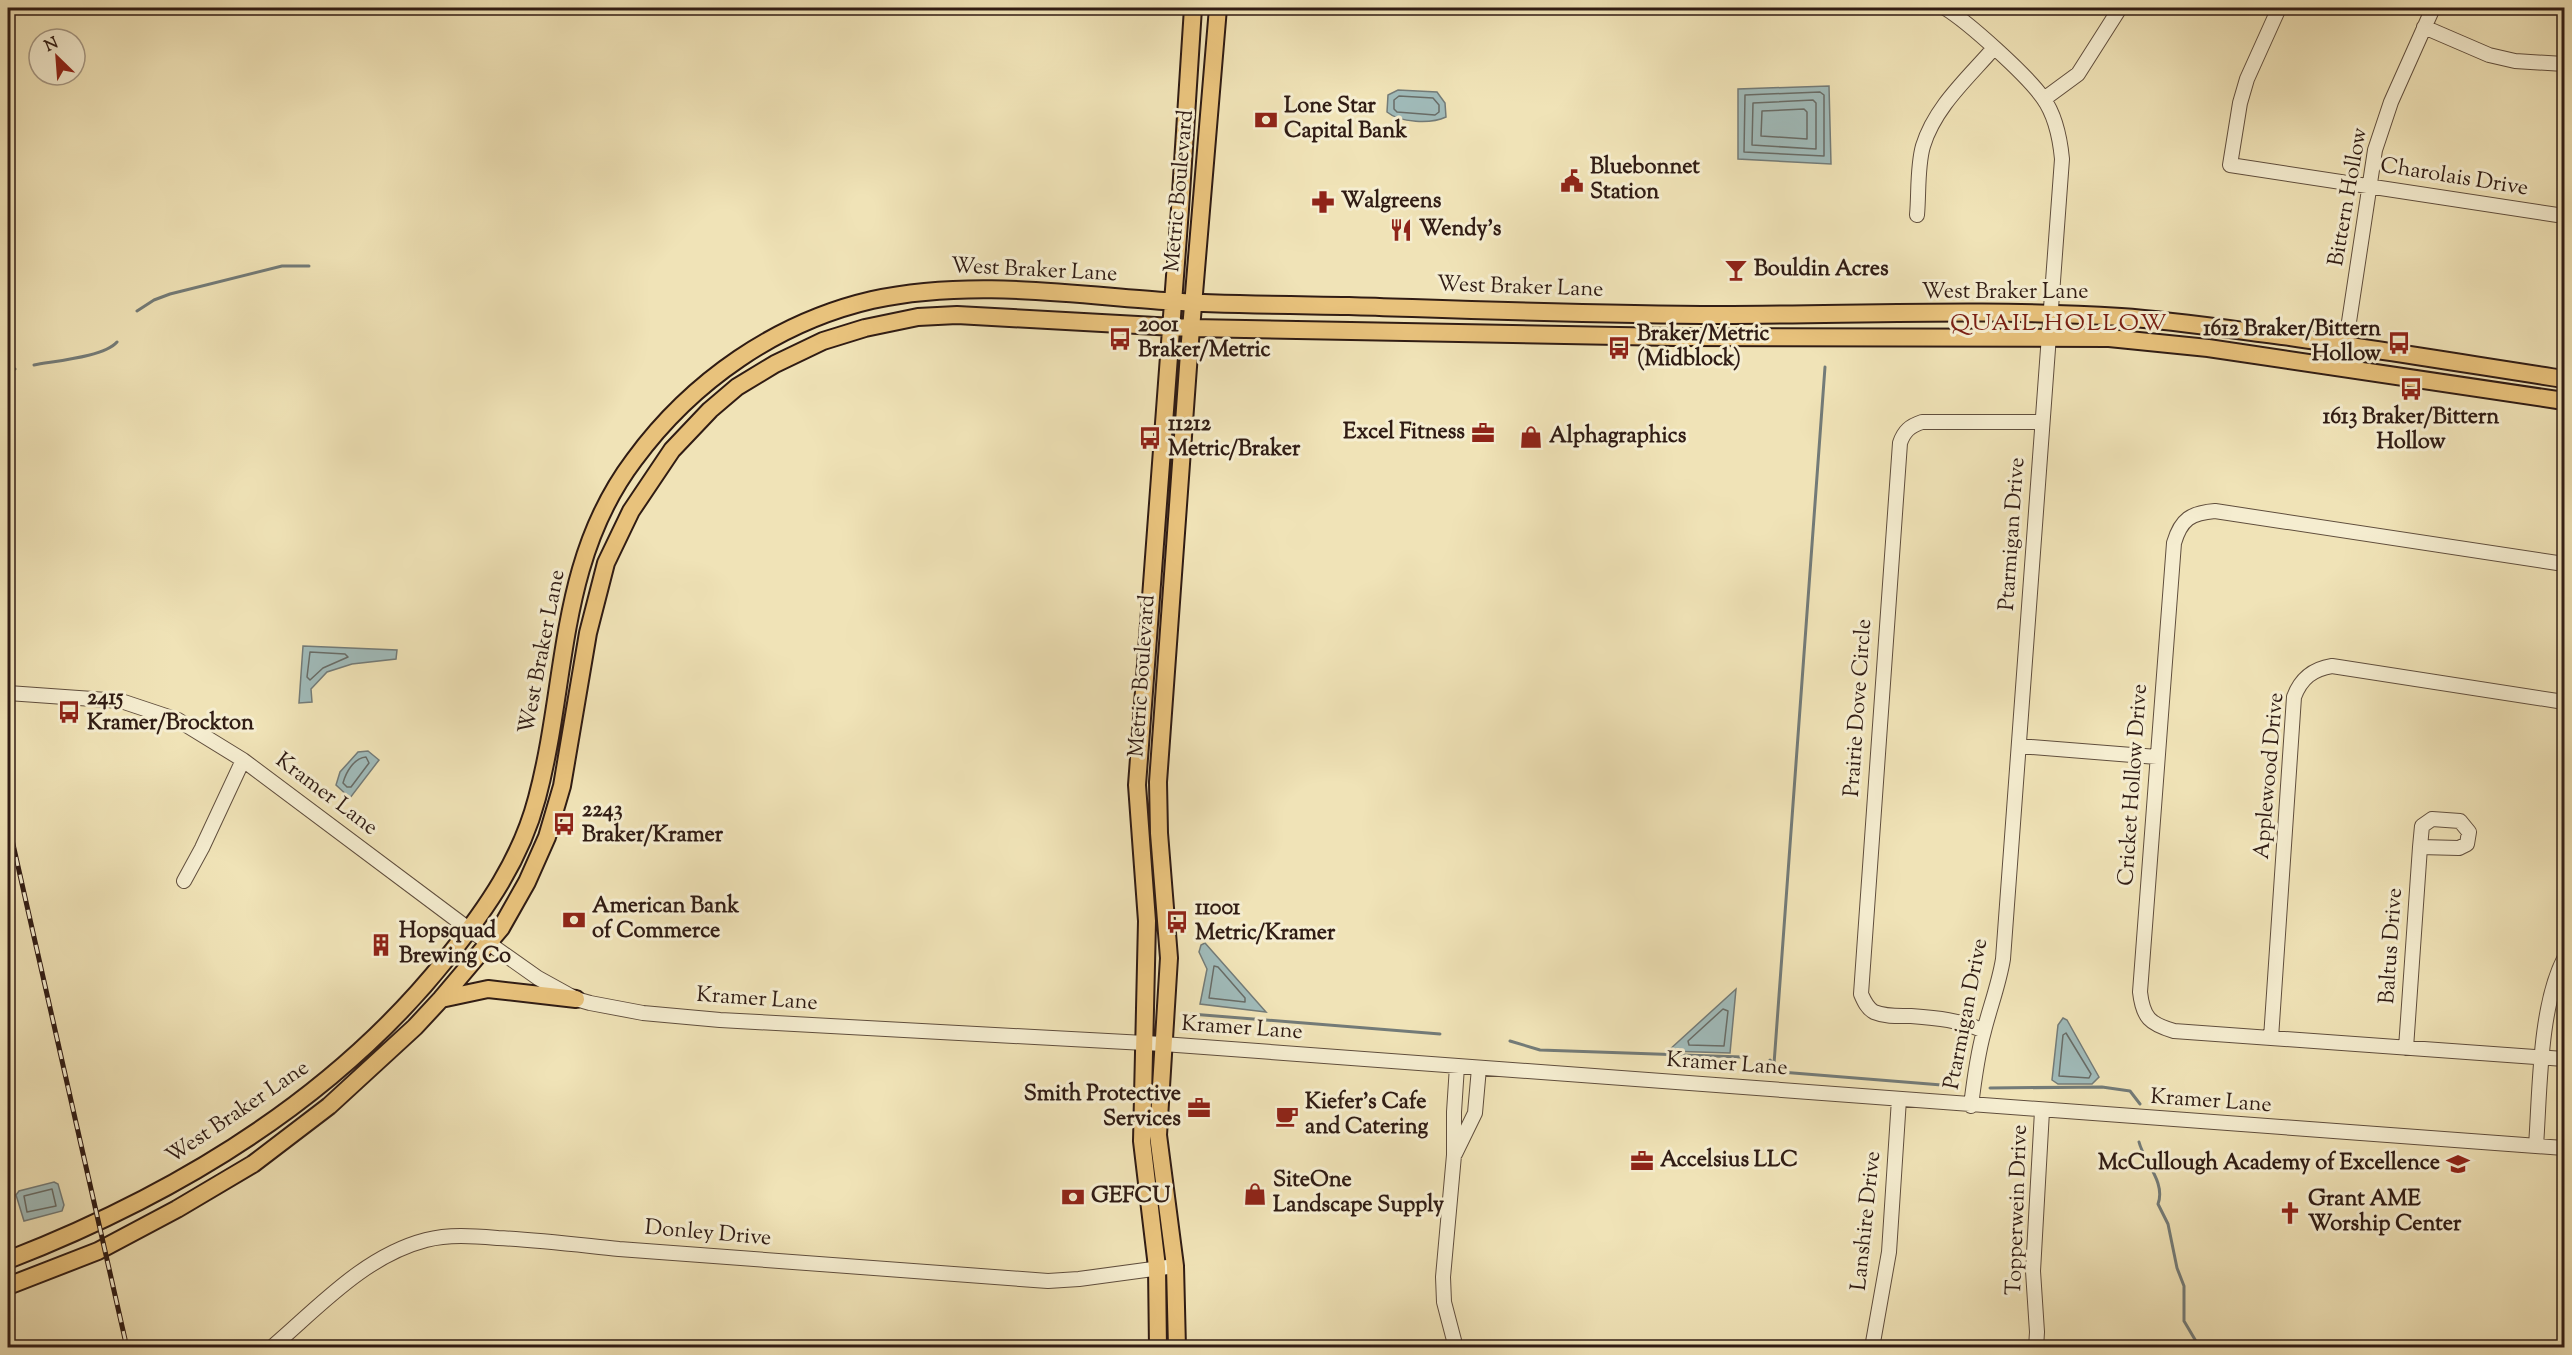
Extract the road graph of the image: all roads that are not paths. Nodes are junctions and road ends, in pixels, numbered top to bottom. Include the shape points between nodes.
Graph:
1 (1193, 8) edge
2 (1218, 8) edge
3 (1944, 8) edge
4 (2120, 8) edge
5 (2279, 8) edge
6 (2433, 8) edge
7 (2424, 27) junction
8 (1993, 49) junction
9 (2565, 64) edge
10 (2044, 99) junction
11 (2369, 186) junction
12 (1917, 215) dead end
13 (2565, 216) edge
14 (1173, 302) junction
15 (1193, 302) junction
16 (1432, 309) junction
17 (2052, 314) junction
18 (1676, 315) junction
19 (1172, 327) junction
20 (1192, 328) junction
21 (1427, 333) junction
22 (2048, 336) junction
23 (1673, 338) junction
24 (2345, 345) junction
25 (2342, 368) junction
26 (711, 378) junction
27 (2565, 379) edge
28 (729, 394) junction
29 (691, 397) junction
30 (2565, 401) edge
31 (707, 413) junction
32 (2042, 422) junction
33 (2565, 564) edge
34 (560, 666) junction
35 (583, 666) junction
36 (1146, 674) junction
37 (1166, 676) junction
38 (8, 693) edge
39 (2565, 702) edge
40 (2019, 746) junction
41 (2157, 757) junction
42 (243, 760) junction
43 (2420, 847) dead end
44 (184, 881) dead end
45 (470, 930) junction
46 (489, 943) junction
47 (2565, 959) edge
48 (441, 999) junction
49 (576, 999) junction
50 (1984, 1032) junction
51 (2271, 1038) junction
52 (1144, 1043) junction
53 (1163, 1044) junction
54 (2406, 1048) junction
55 (2543, 1058) junction
56 (2565, 1059) edge
57 (1457, 1066) junction
58 (1479, 1068) junction
59 (1899, 1099) junction
60 (1971, 1106) junction
61 (2042, 1111) junction
62 (239, 1145) junction
63 (2536, 1146) junction
64 (2565, 1148) edge
65 (1454, 1155) junction
66 (253, 1164) junction
67 (8, 1260) edge
68 (1175, 1266) junction
69 (1157, 1268) junction
70 (8, 1286) edge
71 (271, 1347) edge
72 (1158, 1347) edge
73 (1177, 1347) edge
74 (1456, 1347) edge
75 (1872, 1347) edge
76 (2036, 1347) edge

1 - 14 main road, Metric Boulevard
2 - 15 main road, Metric Boulevard
3 - 8 street, Ptarmigan Drive
4 - 10 street via 2078,74
5 - 11 street, Charolais Drive via 2247,79 2230,165
6 - 7 street, Bittern Hollow
7 - 9 street via 2515,61
7 - 11 street, Bittern Hollow via 2382,126
8 - 10 street, Ptarmigan Drive
8 - 12 street via 1941,110 1929,132 1923,148
10 - 17 street, Ptarmigan Drive via 2059,135 2062,159
11 - 13 street, Charolais Drive
11 - 24 street, Bittern Hollow
14 - 15 main road, West Braker Lane
14 - 19 main road, Metric Boulevard
14 - 26 main road, West Braker Lane via 978,287 896,295 803,322
15 - 16 main road, West Braker Lane
15 - 20 main road, Metric Boulevard
16 - 18 main road, West Braker Lane
16 - 21 main road
17 - 18 main road, West Braker Lane
17 - 22 street, Ptarmigan Drive
17 - 24 main road, West Braker Lane via 2186,323
18 - 23 main road
19 - 20 main road, West Braker Lane
19 - 28 main road, West Braker Lane via 957,315 918,317 823,341 775,364
19 - 36 main road, Metric Boulevard
20 - 21 main road, West Braker Lane
20 - 37 main road, Metric Boulevard
21 - 23 main road, West Braker Lane
22 - 23 main road, West Braker Lane
22 - 25 main road, West Braker Lane via 2158,341
22 - 32 street, Ptarmigan Drive
24 - 25 street, Bittern Hollow
24 - 27 main road, West Braker Lane
25 - 30 main road, West Braker Lane
26 - 28 main road
26 - 29 main road, West Braker Lane
28 - 31 main road, West Braker Lane
29 - 31 main road
29 - 34 main road, West Braker Lane via 628,466 597,523 575,583
31 - 35 main road, West Braker Lane via 672,450 631,511 606,563
32 - 40 street, Ptarmigan Drive
32 - 50 street, Prairie Dove Circle via 1922,422 1912,425 1900,443 1861,994 1872,1011 1947,1019
33 - 41 street, Cricket Hollow Drive via 2215,511 2198,513 2178,529 2174,543
34 - 35 main road
34 - 45 main road, West Braker Lane via 544,768 528,829 512,866
35 - 46 main road, West Braker Lane via 553,821 527,882
36 - 37 main road
36 - 52 main road, Metric Boulevard via 1137,785 1147,921
37 - 53 main road, Metric Boulevard via 1158,782 1169,958
38 - 42 street, Kramer Lane via 130,703 178,720
39 - 51 street, Applewood Drive via 2332,666 2320,668 2299,684 2294,697
40 - 41 street
40 - 50 street, Ptarmigan Drive via 2003,959
41 - 51 street, Cricket Hollow Drive via 2141,1005 2156,1026 2174,1031
42 - 44 street
42 - 45 street, Kramer Lane
43 - 54 street, Baltus Drive
45 - 46 street, Kramer Lane
45 - 62 main road, West Braker Lane via 419,993 366,1044 324,1083
46 - 48 main road, West Braker Lane
46 - 49 street, Kramer Lane
47 - 55 street via 2550,994
48 - 49 main road via 488,989
48 - 66 main road, West Braker Lane via 329,1106
49 - 52 street, Kramer Lane via 643,1013 720,1020
50 - 60 street, Ptarmigan Drive
51 - 54 street, Cricket Hollow Drive
52 - 53 street, Kramer Lane
52 - 69 main road, Metric Boulevard via 1142,1141
53 - 57 street, Kramer Lane
53 - 68 main road, Metric Boulevard via 1158,1135
54 - 55 street, Cricket Hollow Drive
55 - 56 street, Cricket Hollow Drive
55 - 63 street
57 - 58 street, Kramer Lane
57 - 65 street
58 - 59 street, Kramer Lane
58 - 65 street via 1475,1113
59 - 60 street, Kramer Lane
59 - 75 street, Lanshire Drive via 1889,1252
60 - 61 street, Kramer Lane
61 - 63 street, Kramer Lane
61 - 76 street, Topperwein Drive via 2033,1271
62 - 66 main road
62 - 67 main road, West Braker Lane via 109,1217
63 - 64 street, Kramer Lane
65 - 74 street via 1443,1277 1444,1302
66 - 70 main road, West Braker Lane via 98,1251
68 - 69 street, Donley Drive
68 - 73 main road, Metric Boulevard
69 - 71 street, Donley Drive via 1048,1281 522,1239 447,1237 426,1240 378,1260
69 - 72 main road, Metric Boulevard

